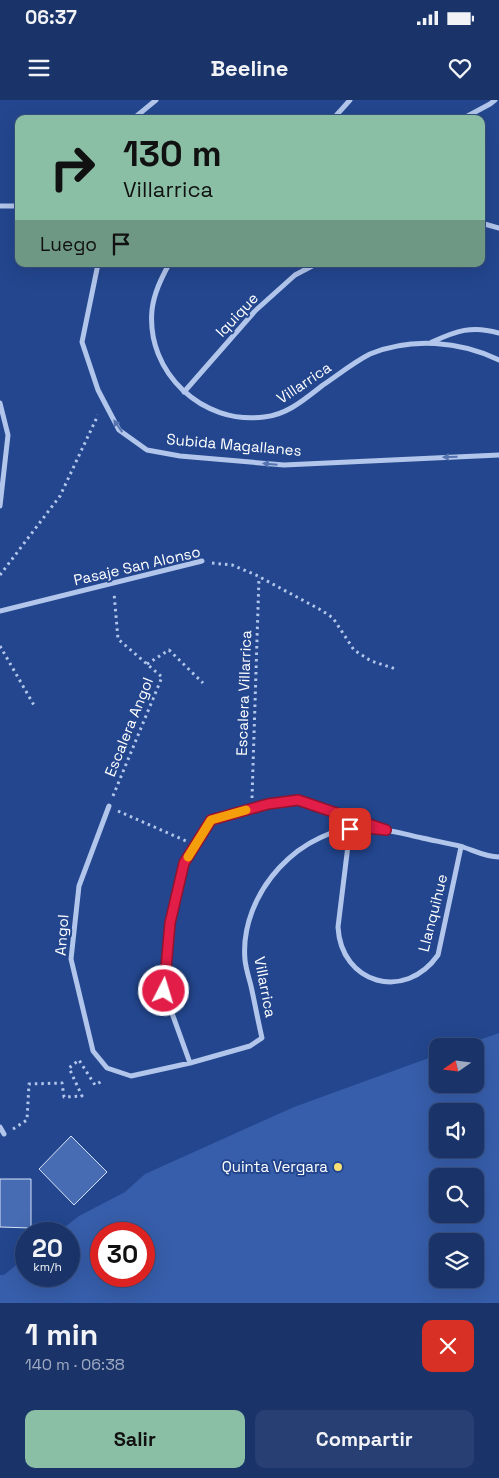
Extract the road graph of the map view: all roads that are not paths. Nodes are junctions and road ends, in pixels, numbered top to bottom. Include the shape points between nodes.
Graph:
1 (156, 100) edge
2 (350, 100) edge
3 (495, 100) edge
4 (138, 115) edge
5 (337, 115) edge
6 (469, 115) edge
7 (0, 206) edge
8 (15, 206) edge
9 (485, 224) edge
10 (499, 228) edge
11 (97, 267) edge
12 (167, 267) edge
13 (310, 267) edge
14 (499, 333) edge
15 (429, 343) junction
16 (499, 360) edge
17 (184, 392) junction
18 (0, 403) edge
19 (499, 455) edge
20 (0, 506) edge
21 (202, 562) road end
22 (0, 611) edge
23 (109, 806) road end
24 (350, 829) junction
25 (386, 830) junction
26 (461, 847) junction
27 (499, 857) edge
28 (190, 1064) junction
29 (131, 1076) joint
30 (0, 1127) edge
31 (4, 1134) road end

1 - 4 street
2 - 5 street
3 - 6 street
7 - 8 street
9 - 10 street
19 -> 11 street, Subida Magallanes via 284,465 147,450 119,430 98,390 82,342
12 - 17 street, Villarrica via 158,284 152,325 159,356
13 - 17 street, Iquique via 295,275 255,311
14 - 15 street, Villarrica via 458,331
15 - 16 street, Villarrica via 469,348
15 - 17 street, Villarrica via 370,354 298,404 265,417 243,418 222,414 208,409
18 - 20 street via 8,435
21 - 22 street, Pasaje San Alonso
23 - 29 street, Angol via 79,886 71,959 93,1051 107,1068
24 - 25 street, Villarrica
24 - 26 street, Llanquihue via 338,938 353,966 381,982 414,977 438,955
24 - 28 street, Villarrica via 303,848 277,870 258,899 247,930 245,961 262,1038 250,1046
25 - 26 street, Villarrica
25 - 28 street via 298,800 268,804 211,820 184,863 170,923 164,991
26 - 27 street, Villarrica
28 - 29 street, Villarrica
30 - 31 street

